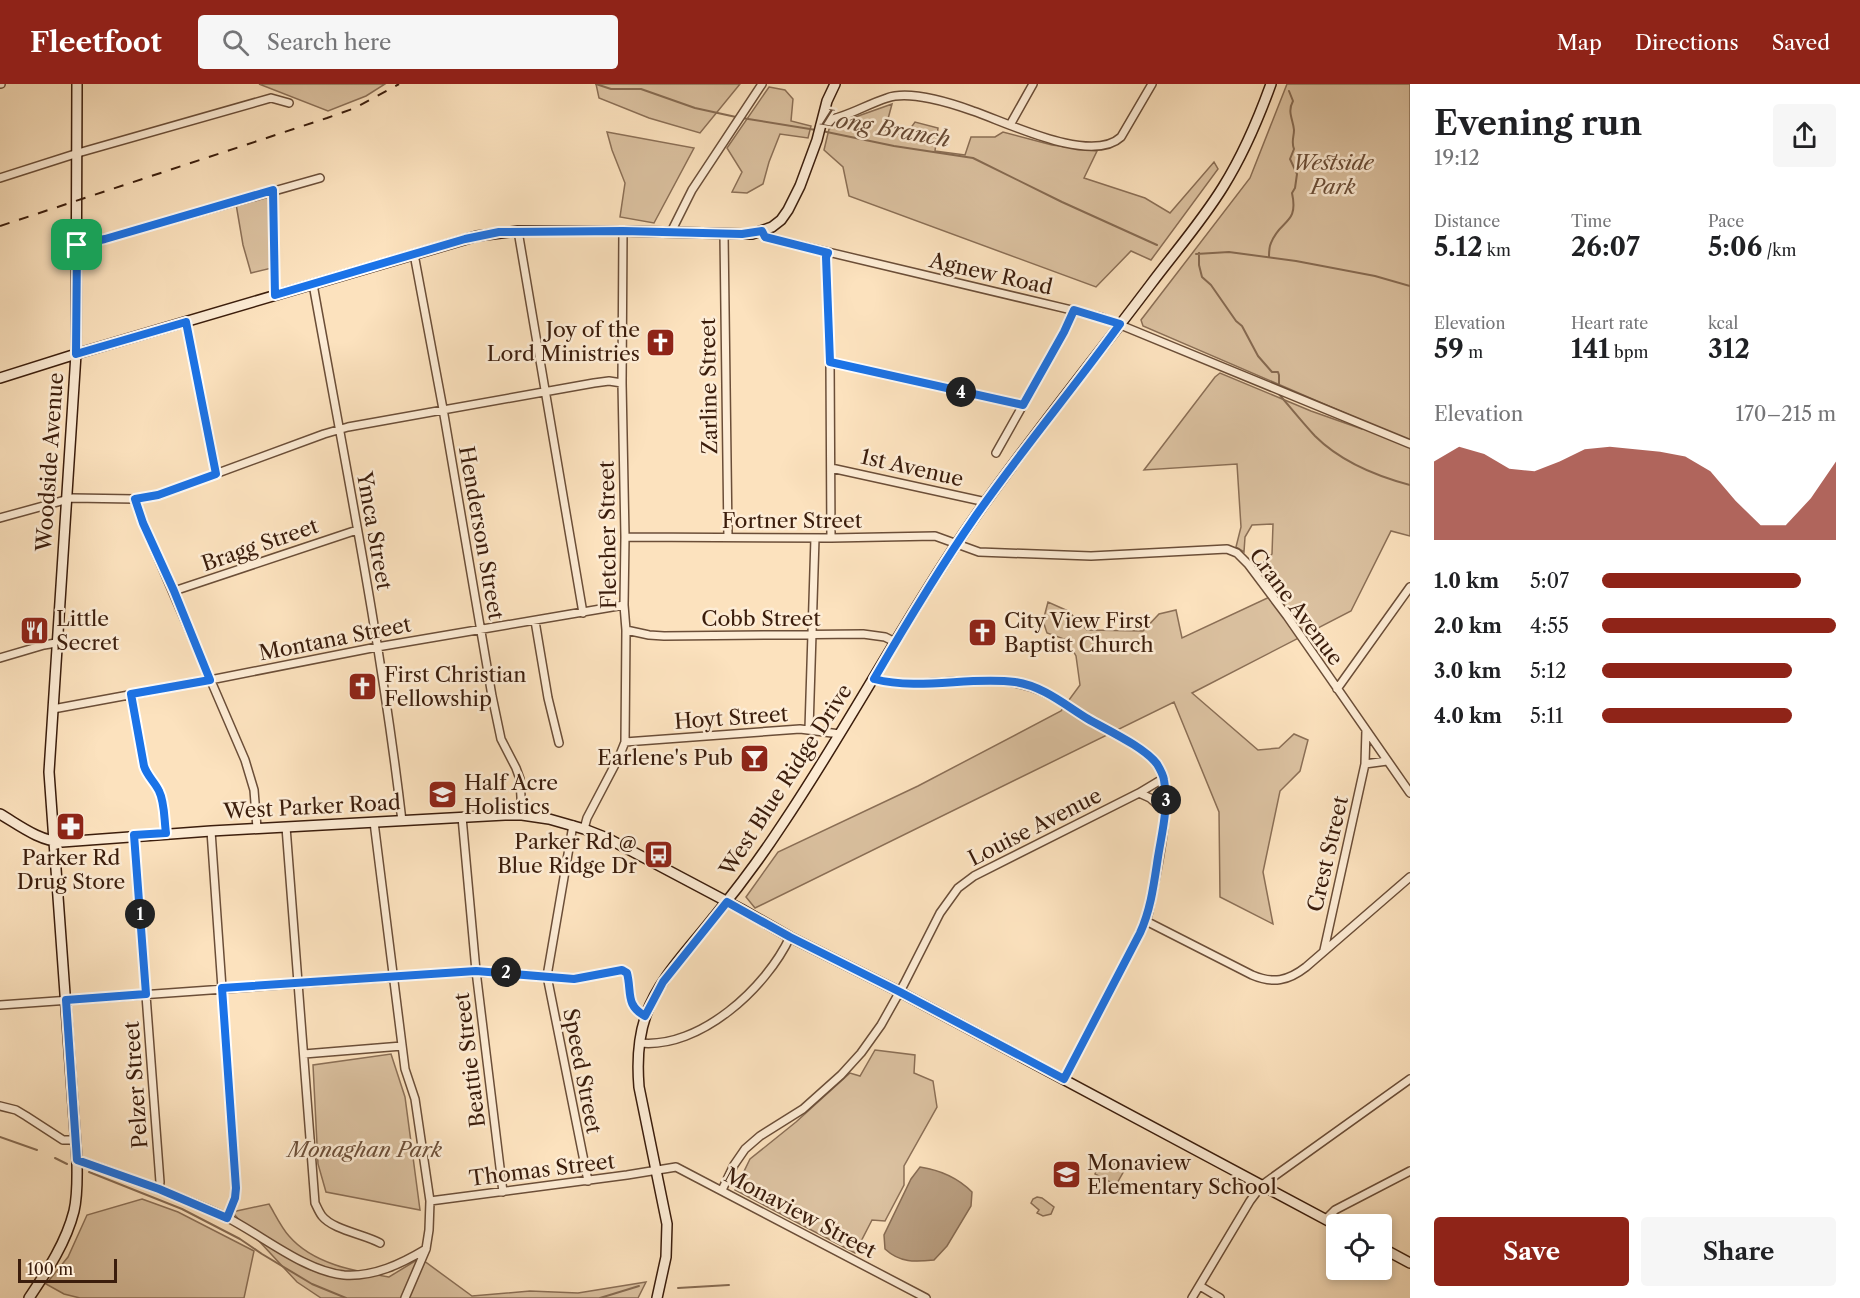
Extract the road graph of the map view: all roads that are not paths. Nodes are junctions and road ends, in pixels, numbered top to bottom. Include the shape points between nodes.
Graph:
1 (77, 84) edge
2 (762, 84) edge
3 (835, 84) edge
4 (1033, 84) edge
5 (1152, 84) edge
6 (1271, 84) edge
7 (290, 103) dead end
8 (822, 124) junction
9 (1010, 125) junction
10 (78, 153) junction
11 (0, 178) edge
12 (320, 178) dead end
13 (273, 190) junction
14 (518, 231) junction
15 (623, 231) junction
16 (762, 231) junction
17 (671, 232) junction
18 (724, 234) junction
19 (77, 245) junction
20 (828, 253) junction
21 (414, 254) junction
22 (313, 284) junction
23 (275, 295) junction
24 (1074, 310) junction
25 (186, 322) junction
26 (1120, 324) junction
27 (76, 354) junction
28 (830, 362) junction
29 (0, 378) edge
30 (622, 383) junction
31 (545, 392) junction
32 (1023, 405) junction
33 (442, 409) junction
34 (339, 430) junction
35 (1410, 444) edge
36 (996, 453) dead end
37 (831, 468) junction
38 (216, 474) junction
39 (135, 499) junction
40 (65, 500) junction
41 (986, 502) junction
42 (0, 518) edge
43 (357, 530) junction
44 (625, 537) junction
45 (728, 537) junction
46 (815, 537) junction
47 (831, 538) junction
48 (957, 544) junction
49 (1410, 587) edge
50 (174, 591) junction
51 (624, 605) junction
52 (583, 613) junction
53 (535, 621) junction
54 (481, 630) junction
55 (626, 630) junction
56 (811, 635) junction
57 (896, 642) junction
58 (57, 643) junction
59 (377, 647) junction
60 (0, 657) edge
61 (874, 679) junction
62 (210, 680) junction
63 (1337, 689) junction
64 (131, 694) junction
65 (52, 709) junction
66 (809, 729) junction
67 (1366, 730) junction
68 (840, 734) junction
69 (625, 742) junction
70 (559, 743) dead end
71 (1387, 761) junction
72 (1365, 764) junction
73 (1164, 778) junction
74 (1139, 793) junction
75 (1410, 793) edge
76 (1166, 812) junction
77 (0, 814) edge
78 (522, 815) junction
79 (462, 817) junction
80 (402, 821) junction
81 (374, 822) junction
82 (573, 825) junction
83 (286, 827) junction
84 (257, 828) junction
85 (584, 829) junction
86 (211, 831) junction
87 (166, 833) junction
88 (134, 835) junction
89 (54, 841) junction
90 (1410, 877) edge
91 (727, 902) junction
92 (1146, 921) junction
93 (790, 937) junction
94 (1324, 950) junction
95 (476, 971) junction
96 (393, 976) junction
97 (547, 976) junction
98 (298, 984) junction
99 (222, 988) junction
100 (900, 992) junction
101 (146, 994) junction
102 (66, 1000) junction
103 (0, 1005) edge
104 (645, 1016) junction
105 (640, 1043) junction
106 (402, 1046) junction
107 (304, 1054) junction
108 (1064, 1079) junction
109 (1410, 1079) edge
110 (0, 1106) edge
111 (76, 1140) junction
112 (77, 1160) junction
113 (657, 1171) junction
114 (1410, 1171) edge
115 (588, 1181) junction
116 (1262, 1185) junction
117 (159, 1189) junction
118 (722, 1190) junction
119 (503, 1192) junction
120 (430, 1201) junction
121 (1331, 1214) edge
122 (227, 1218) junction
123 (1326, 1219) edge
124 (380, 1243) dead end
125 (426, 1249) junction
126 (1392, 1253) edge
127 (1410, 1263) edge
128 (1200, 1286) junction
129 (33, 1295) edge
130 (405, 1298) edge
131 (657, 1298) edge
132 (926, 1298) edge
133 (1192, 1298) edge
134 (1220, 1298) edge

1 - 10 street, Woodside Avenue
2 - 17 street via 692,190
3 - 8 street
4 - 9 street
5 - 9 street via 1121,137 1109,144 1060,142
6 - 26 street, West Blue Ridge Drive via 1247,144 1222,189
7 - 10 street via 271,98
8 - 9 street via 902,95 958,106
8 - 16 street via 807,171 788,210 781,220
10 - 11 street
10 - 19 street, Woodside Avenue
12 - 13 street
13 - 19 street
13 - 23 street
14 - 15 street
14 - 21 street via 477,236
14 - 31 street
15 - 17 street
15 - 30 street, Fletcher Street
16 - 18 street
16 - 20 street, Agnew Road via 765,237
17 - 18 street
18 - 45 street, Zarline Street
19 - 27 street, Woodside Avenue
20 - 24 street, Agnew Road
20 - 28 street
21 - 22 street
21 - 33 street, Henderson Street
22 - 23 street
22 - 34 street, Ymca Street
23 - 25 street
24 - 26 street, Agnew Road
24 - 32 street
25 - 27 street
25 - 38 street
26 - 35 street, Agnew Road
26 - 41 street, West Blue Ridge Drive
27 - 29 street
27 - 40 street, Woodside Avenue
28 - 32 street
28 - 37 street
30 - 31 street via 601,382
30 - 44 street, Fletcher Street
31 - 33 street
31 - 52 street
32 - 36 street
33 - 34 street
33 - 54 street, Henderson Street
34 - 38 street
34 - 43 street, Ymca Street
37 - 41 street, 1st Avenue
37 - 47 street
38 - 39 street
39 - 40 street
39 - 50 street
40 - 42 street
40 - 58 street, Woodside Avenue
41 - 48 street, West Blue Ridge Drive
43 - 50 street, Bragg Street
43 - 59 street, Ymca Street
44 - 45 street, Fortner Street
44 - 51 street, Fletcher Street
45 - 46 street, Fortner Street
46 - 47 street, Fortner Street
46 - 56 street
47 - 48 street, Fortner Street via 934,536
48 - 57 street, West Blue Ridge Drive
48 - 63 street, Crane Avenue via 988,553 1090,556 1232,551 1248,564
49 - 63 street
50 - 62 street
51 - 52 street, Montana Street
51 - 55 street, Fletcher Street
52 - 53 street, Montana Street
53 - 54 street, Montana Street
53 - 70 street
54 - 59 street, Montana Street
54 - 78 street, Henderson Street via 498,730 520,779
55 - 56 street, Cobb Street via 664,636
55 - 69 street, Fletcher Street
56 - 57 street, Cobb Street via 863,634
56 - 66 street
57 - 61 street, West Blue Ridge Drive
58 - 60 street
58 - 65 street, Woodside Avenue
59 - 62 street, Montana Street
59 - 80 street, Ymca Street
61 - 68 street, West Blue Ridge Drive
61 - 73 street via 917,683 999,681 1031,686 1149,756
62 - 64 street, Montana Street
62 - 84 street via 249,771
63 - 67 street, Crane Avenue
64 - 65 street, Montana Street
64 - 87 street via 144,766 161,796
65 - 89 street, Woodside Avenue via 49,772
66 - 68 street, Hoyt Street
66 - 69 street, Hoyt Street
67 - 71 street, Crane Avenue
67 - 72 street, Crest Street
68 - 91 street, West Blue Ridge Drive via 784,824
69 - 85 street, Fletcher Street
71 - 72 street
71 - 75 street, Crane Avenue
72 - 94 street, Crest Street
73 - 74 street, Louise Avenue
73 - 76 street
74 - 76 street
74 - 100 street, Louise Avenue via 964,883 940,913
76 - 92 street
77 - 89 street
78 - 79 street, West Parker Road
78 - 82 street, West Parker Road
79 - 80 street, West Parker Road
79 - 95 street, Beattie Street
80 - 81 street, West Parker Road
81 - 83 street, West Parker Road
81 - 96 street
82 - 85 street, West Parker Road
82 - 97 street, Speed Street
83 - 84 street, West Parker Road
83 - 98 street
84 - 86 street, West Parker Road
85 - 91 street, West Parker Road
86 - 87 street, West Parker Road
86 - 99 street
87 - 88 street, West Parker Road
88 - 89 street, West Parker Road
88 - 101 street, Pelzer Street
89 - 102 street, Woodside Avenue
90 - 94 street
91 - 93 street, West Parker Road
91 - 104 street, West Blue Ridge Drive via 663,982
92 - 94 street via 1269,981 1291,977
92 - 108 street
93 - 100 street, West Parker Road
93 - 105 street via 766,976 724,1015 670,1041
95 - 96 street
95 - 97 street
95 - 119 street, Beattie Street
96 - 98 street
96 - 106 street
97 - 104 street via 574,979 624,971 635,1011
97 - 115 street, Speed Street
98 - 99 street
98 - 107 street
99 - 101 street
99 - 122 street via 236,1188
100 - 108 street, West Parker Road
100 - 118 street via 861,1053 803,1109 745,1149
101 - 102 street
101 - 117 street, Pelzer Street
102 - 103 street
102 - 111 street, Woodside Avenue
104 - 105 street, West Blue Ridge Drive
105 - 113 street, West Blue Ridge Drive via 639,1087
106 - 107 street
106 - 120 street via 415,1099
107 - 124 street via 315,1203 322,1217 334,1225
108 - 116 street, West Parker Road
109 - 116 street
110 - 111 street via 16,1110 63,1140
111 - 112 street, Woodside Avenue
112 - 117 street
112 - 129 street, Woodside Avenue via 77,1194 70,1224
113 - 115 street, Thomas Street
113 - 118 street, Monaview Street via 676,1167
113 - 131 street, West Blue Ridge Drive via 667,1224
114 - 121 street
115 - 119 street, Thomas Street
116 - 123 street, West Parker Road
116 - 128 street
117 - 122 street
118 - 132 street, Monaview Street
119 - 120 street, Thomas Street
120 - 125 street
122 - 125 street via 307,1264 337,1274 382,1270
125 - 130 street
126 - 127 street
128 - 133 street
128 - 134 street

